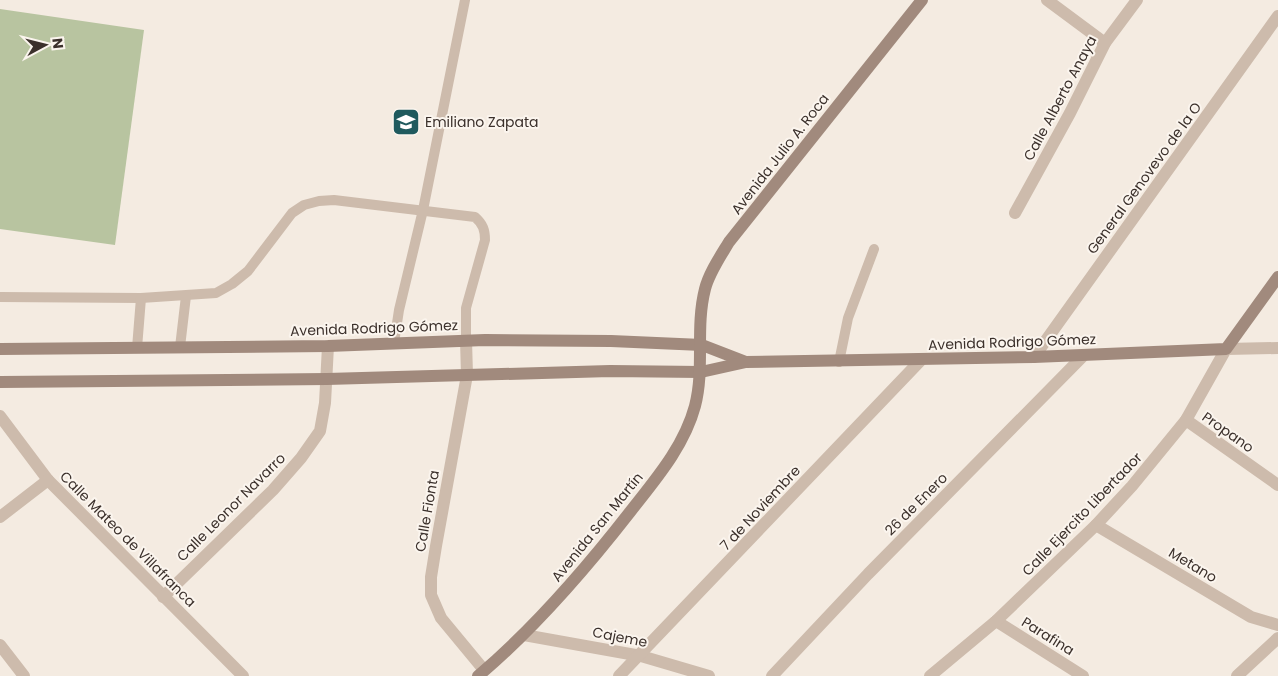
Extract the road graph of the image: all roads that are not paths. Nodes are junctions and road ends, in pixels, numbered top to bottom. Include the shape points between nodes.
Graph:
1 (465, 0) edge
2 (922, 0) edge
3 (1047, 0) edge
4 (1137, 0) edge
5 (1278, 16) edge
6 (1105, 43) junction
7 (423, 210) junction
8 (1015, 212) dead end
9 (874, 249) dead end
10 (1278, 277) edge
11 (186, 296) junction
12 (0, 297) edge
13 (140, 298) junction
14 (466, 340) junction
15 (394, 343) junction
16 (702, 345) junction
17 (328, 346) junction
18 (180, 347) junction
19 (137, 348) junction
20 (1278, 348) edge
21 (0, 349) edge
22 (1226, 349) junction
23 (1083, 356) junction
24 (1034, 357) junction
25 (921, 360) junction
26 (746, 362) junction
27 (839, 362) junction
28 (701, 372) junction
29 (467, 375) junction
30 (327, 379) junction
31 (0, 382) edge
32 (0, 416) edge
33 (1186, 420) junction
34 (48, 480) junction
35 (1278, 485) edge
36 (0, 517) edge
37 (1096, 525) junction
38 (163, 597) junction
39 (996, 621) junction
40 (1278, 625) edge
41 (524, 635) junction
42 (1278, 638) edge
43 (0, 645) edge
44 (641, 656) junction
45 (481, 673) edge
46 (238, 674) edge
47 (24, 676) edge
48 (619, 676) edge
49 (709, 676) edge
50 (772, 676) edge
51 (930, 676) edge
52 (1083, 676) edge
53 (1237, 676) edge

1 - 7 lane
2 - 16 street, Avenida Julio A. Roca via 729,242 705,288
3 - 6 street
4 - 6 street, Calle Alberto Anaya
5 - 24 street, General Genovevo de la O
6 - 8 street, Calle Alberto Anaya
7 - 11 lane via 334,200 304,205 292,213 248,271 232,284 216,292
7 - 14 lane via 475,217 482,222 485,231 466,308
7 - 15 lane
9 - 27 lane via 848,318
10 - 22 street
11 - 13 lane
11 - 18 lane
12 - 13 lane
13 - 19 lane
14 - 15 street, Avenida Rodrigo Gómez
14 - 16 street, Avenida Rodrigo Gómez
14 - 29 street, Calle Fionta
15 - 17 street, Avenida Rodrigo Gómez
16 - 26 street, Avenida Rodrigo Gómez
16 - 28 street, Avenida Julio A. Roca
17 - 18 street, Avenida Rodrigo Gómez
17 - 30 street, Calle Leonor Navarro
18 - 19 street, Avenida Rodrigo Gómez
19 - 21 street, Avenida Rodrigo Gómez
20 - 22 street, Avenida Rodrigo Gómez
22 - 23 street, Avenida Rodrigo Gómez
22 - 33 street, Calle Ejercito Libertador
23 - 24 street, Avenida Rodrigo Gómez
23 - 50 street, 26 de Enero
24 - 25 street, Avenida Rodrigo Gómez
25 - 27 street, Avenida Rodrigo Gómez
25 - 44 street, 7 de Noviembre
26 - 27 street, Avenida Rodrigo Gómez
26 - 28 street, Avenida Rodrigo Gómez
28 - 29 street, Avenida Rodrigo Gómez
28 - 41 street, Avenida San Martín via 695,406 665,467 597,555
29 - 30 street, Avenida Rodrigo Gómez
29 - 45 street, Calle Fionta via 431,595 441,618
30 - 31 street, Avenida Rodrigo Gómez
30 - 38 street, Calle Leonor Navarro via 320,431 301,458 273,490
32 - 34 street, Calle Mateo de Villafranca
33 - 35 street, Propano
33 - 37 street, Calle Ejercito Libertador via 1158,457
34 - 36 street
34 - 38 street, Calle Mateo de Villafranca
37 - 39 street, Calle Ejercito Libertador
37 - 40 street, Metano via 1251,617
38 - 46 street, Calle Mateo de Villafranca
39 - 51 street, Calle Ejercito Libertador
39 - 52 street, Parafina
41 - 44 street, Cajeme
41 - 45 street, Avenida San Martín
42 - 53 street
43 - 47 street
44 - 48 street, 7 de Noviembre
44 - 49 street, Cajeme

